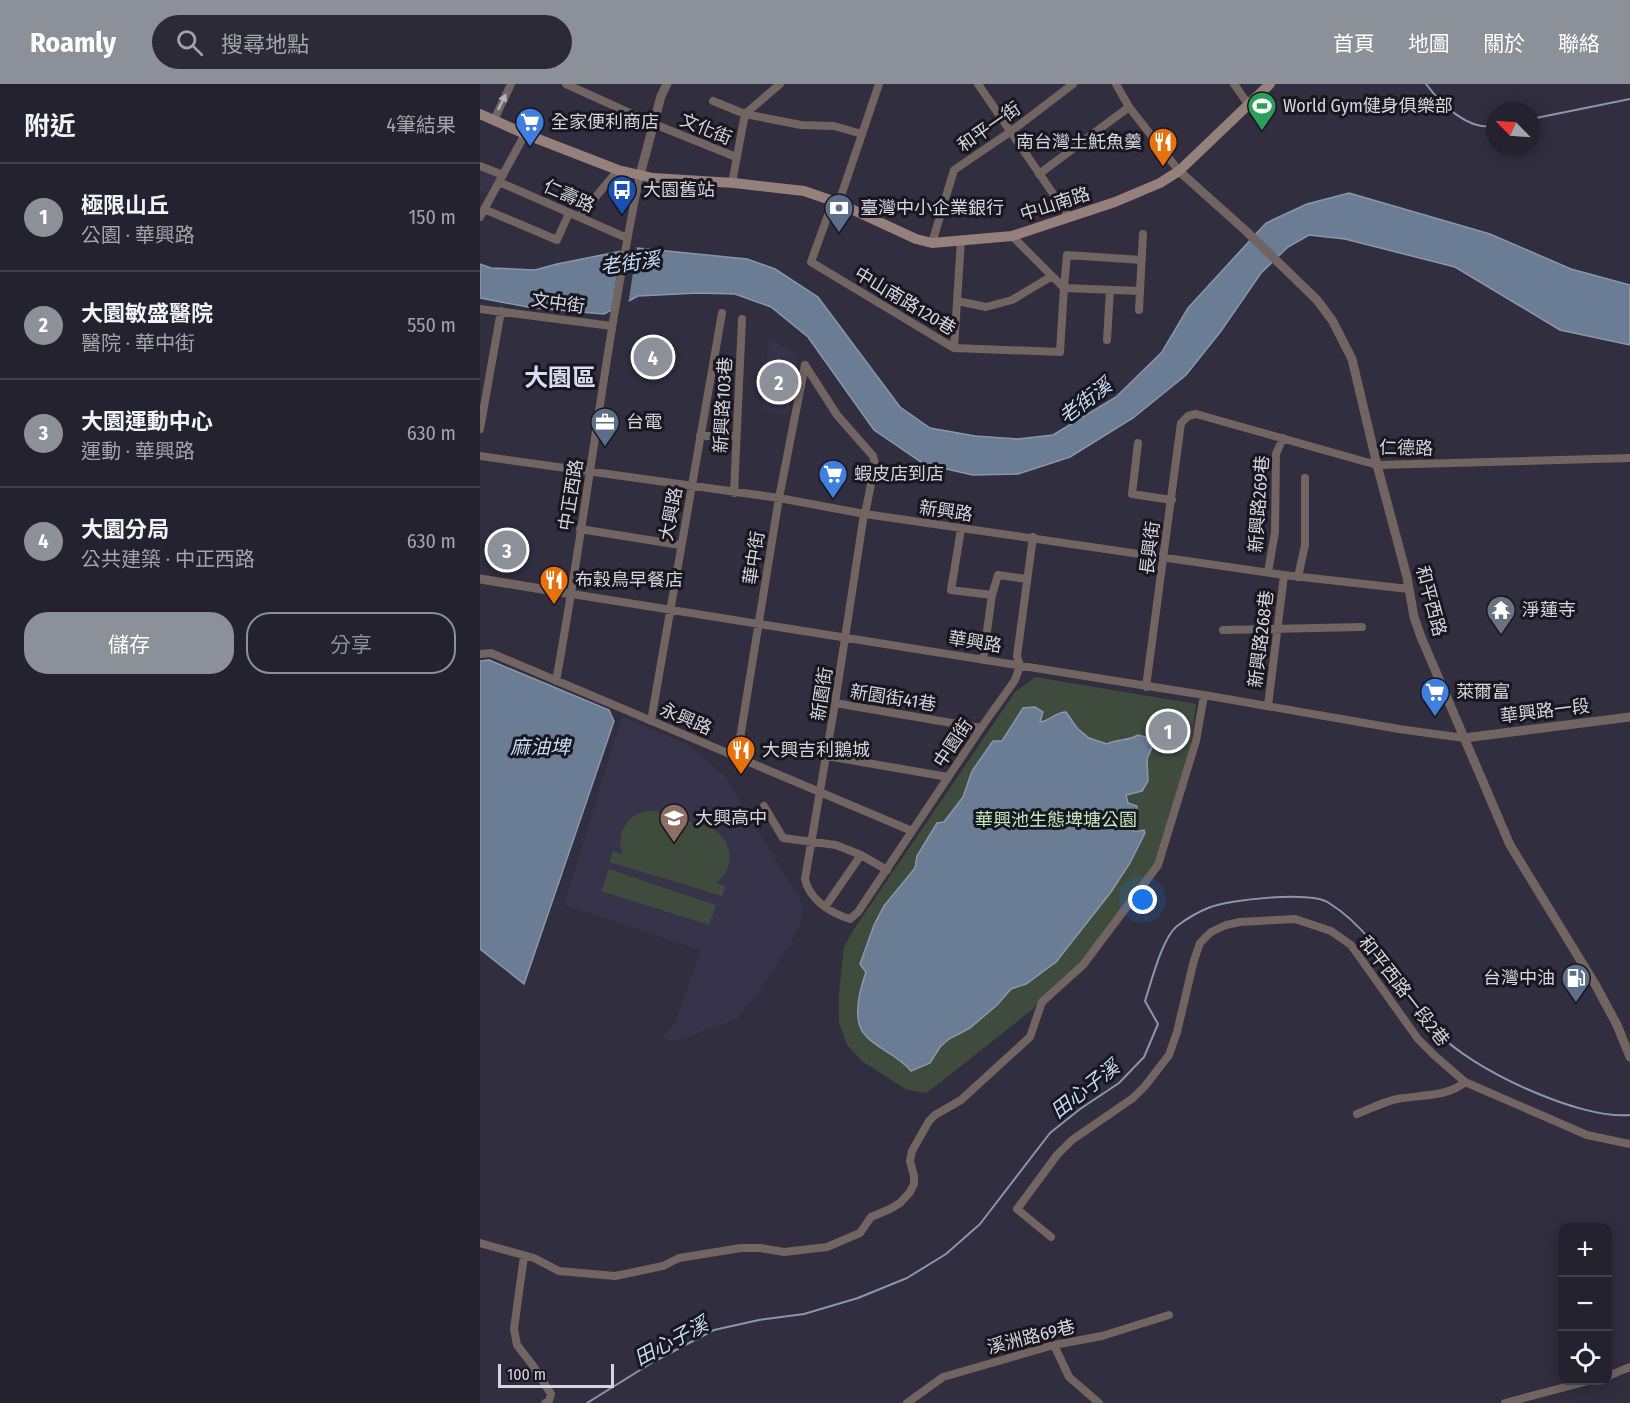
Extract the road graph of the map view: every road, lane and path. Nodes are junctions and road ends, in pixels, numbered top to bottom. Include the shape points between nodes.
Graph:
1 (511, 84) edge
2 (566, 84) edge
3 (667, 84) edge
4 (780, 84) edge
5 (879, 84) edge
6 (978, 84) edge
7 (1073, 84) edge
8 (1116, 84) edge
9 (1234, 84) edge
10 (1270, 84) edge
11 (713, 101) dead end
12 (1248, 104) junction
13 (1129, 107) junction
14 (480, 114) edge
15 (745, 114) junction
16 (494, 120) junction
17 (654, 124) junction
18 (1010, 132) junction
19 (862, 134) junction
20 (525, 135) junction
21 (736, 157) junction
22 (480, 166) edge
23 (618, 170) junction
24 (1179, 171) junction
25 (1039, 174) junction
26 (640, 175) junction
27 (501, 179) junction
28 (732, 183) junction
29 (836, 202) junction
30 (482, 213) edge
31 (569, 213) junction
32 (579, 217) junction
33 (1069, 217) junction
34 (1143, 234) dead end
35 (1012, 236) junction
36 (626, 240) junction
37 (961, 240) junction
38 (932, 243) junction
39 (1142, 260) junction
40 (1052, 276) junction
41 (1064, 288) junction
42 (1110, 290) junction
43 (1140, 291) junction
44 (957, 302) junction
45 (480, 309) edge
46 (1138, 310) dead end
47 (501, 311) junction
48 (722, 313) dead end
49 (742, 319) dead end
50 (612, 326) junction
51 (1107, 340) dead end
52 (954, 348) junction
53 (805, 365) joint
54 (1188, 416) joint
55 (480, 429) edge
56 (700, 436) junction
57 (736, 436) junction
58 (1282, 438) junction
59 (1138, 443) dead end
60 (480, 456) edge
61 (1630, 458) edge
62 (1377, 465) junction
63 (590, 471) junction
64 (1305, 478) dead end
65 (692, 486) junction
66 (734, 493) junction
67 (779, 498) junction
68 (1172, 500) junction
69 (865, 514) junction
70 (580, 529) junction
71 (961, 529) junction
72 (1033, 537) junction
73 (680, 545) junction
74 (1165, 557) junction
75 (1268, 572) junction
76 (1284, 575) junction
77 (1298, 577) junction
78 (480, 579) edge
79 (1028, 579) junction
80 (1409, 589) junction
81 (572, 594) junction
82 (992, 595) junction
83 (669, 610) junction
84 (758, 622) junction
85 (1362, 627) dead end
86 (1223, 630) dead end
87 (1277, 630) junction
88 (846, 637) junction
89 (480, 654) edge
90 (983, 660) junction
91 (1020, 666) junction
92 (556, 681) junction
93 (1146, 687) junction
94 (1204, 695) junction
95 (836, 704) junction
96 (1268, 706) junction
97 (1630, 717) edge
98 (651, 721) junction
99 (981, 728) junction
100 (1464, 738) junction
101 (827, 756) junction
102 (737, 758) junction
103 (948, 777) junction
104 (821, 793) junction
105 (764, 806) dead end
106 (912, 831) junction
107 (813, 842) junction
108 (861, 855) junction
109 (886, 870) junction
110 (825, 907) junction
111 (1630, 1058) edge
112 (1465, 1082) junction
113 (1357, 1114) dead end
114 (1630, 1144) edge
115 (1051, 1237) dead end
116 (480, 1243) edge
117 (524, 1256) junction
118 (1169, 1315) dead end
119 (1054, 1345) junction
120 (1630, 1367) edge
121 (1612, 1374) edge
122 (1573, 1385) edge
123 (545, 1403) edge
124 (907, 1403) edge
125 (1099, 1403) edge
126 (1505, 1403) edge

16 -> 1 street
2 - 17 street, 文化街
3 - 17 street
4 - 15 street
5 - 19 street
6 - 18 street
7 - 18 street, 和平一街
8 - 13 street
9 - 12 street
10 - 12 main road, 中山南路
11 - 15 street
12 - 24 main road, 中山南路
13 - 24 street
13 - 25 street
14 - 16 main road, 中山南路
15 - 19 street via 801,125 834,126
15 - 21 street
16 - 20 main road, 中山南路
17 - 21 street, 文化街
17 - 26 street
18 - 25 street
18 - 38 street, 和平一街 via 954,170
19 - 29 street
20 - 23 main road, 中山南路
20 - 27 street
21 - 28 street
22 - 27 street, 仁壽路
23 - 26 main road, 中山南路
23 - 32 street
24 - 33 main road, 中山南路 via 1132,196
24 - 62 street, 和平西路 via 1317,300 1332,320 1352,358
25 - 33 street
26 - 28 main road, 中山南路
26 - 36 street
27 - 30 street
27 - 31 street, 仁壽路
28 - 29 main road, 中山南路 via 804,191
29 - 38 main road, 中山南路
29 - 52 street, 中山南路120巷 via 811,262
30 - 31 street via 557,240
31 - 32 street, 仁壽路
32 - 36 street, 仁壽路
33 - 35 main road, 中山南路
34 - 39 street
35 - 37 main road, 中山南路
35 - 40 street
36 - 50 street, 中正西路
37 - 38 main road, 中山南路
37 - 44 street, 中山南路120巷
39 - 41 street via 1067,255
39 - 43 street
40 - 41 street
40 - 44 street via 1012,300 986,307
41 - 42 street
41 - 52 street via 1060,352
42 - 43 street
42 - 51 street
43 - 46 street
44 - 52 street, 中山南路120巷
45 - 47 street, 文中街
47 - 50 street, 文中街
47 - 55 street
48 - 56 street, 大興路
49 - 57 street, 新興路103巷
50 - 63 street, 中正西路
53 - 67 street, 華中街
53 - 69 street, 新園街 via 837,415 873,456 875,464
54 - 58 street, 仁德路 via 1196,414
54 - 68 street, 長興街 via 1181,423
56 - 57 street
56 - 65 street, 大興路
57 - 66 street, 新興路103巷
58 - 62 street, 仁德路
58 - 75 street, 新興路269巷 via 1276,454 1275,532
59 - 68 street via 1132,494
60 - 63 street, 新興路
61 - 62 street, 仁德路
62 - 80 street, 和平西路
63 - 65 street, 新興路
63 - 70 street, 中正西路
64 - 77 street via 1305,545
65 - 66 street, 新興路
65 - 73 street, 大興路
66 - 67 street, 新興路
67 - 69 street, 新興路
67 - 84 street, 華中街
68 - 74 street, 長興街
69 - 71 street, 新興路
69 - 88 street, 新園街
70 - 73 street
70 - 81 street, 中正西路
71 - 72 street, 新興路
71 - 82 street via 951,590
72 - 74 street, 新興路
72 - 79 street, 中園街
73 - 83 street, 大興路
74 - 75 street, 新興路
74 - 93 street, 長興街
75 - 76 street, 新興路
76 - 77 street, 新興路
76 - 87 street, 新興路268巷
77 - 80 street, 新興路
78 - 81 street, 華興路
79 - 82 street via 998,575
79 - 91 street, 中園街 via 1017,656
80 - 100 street, 和平西路 via 1421,637
81 - 83 street, 華興路
81 - 92 street, 中正西路
82 - 90 street
83 - 84 street, 華興路
83 - 98 street, 大興路
84 - 88 street, 華興路
84 - 102 street, 華中街
85 - 87 street
86 - 87 street
87 - 96 street, 新興路268巷
88 - 90 street, 華興路
88 - 95 street, 新園街
89 - 92 street, 永興路 via 491,653
90 - 91 street, 華興路
91 - 93 street, 華興路
91 - 99 street, 中園街 via 1015,680
92 - 98 street, 永興路
93 - 94 street, 華興路
94 - 96 street, 華興路
94 - 117 street via 1196,741 1158,866 1083,965 1042,1002 1030,1037 961,1100 929,1121 912,1150 914,1184 900,1203 871,1217 860,1233 827,1247 784,1252 741,1248 679,1258 663,1266 615,1276 559,1271
95 - 99 street, 新園街41巷
95 - 101 street, 新園街
96 - 100 street, 華興路
97 - 100 street, 華興路一段
98 - 102 street, 永興路
99 - 103 street, 中園街
100 - 111 street, 和平西路 via 1510,845 1595,984
101 - 103 street
101 - 104 street, 新園街
102 - 104 street, 永興路
103 - 106 street, 中園街
104 - 106 street, 永興路
104 - 107 street, 新園街
105 - 107 street via 783,838
106 - 109 street, 中園街
107 - 108 street via 836,845
107 - 110 street, 新園街 via 805,879 807,891
108 - 109 street
108 - 110 street
109 - 110 street, 中園街 via 850,919
112 - 113 street via 1429,1095 1383,1103
112 - 114 street, 和平西路一段2巷 via 1587,1135
112 - 115 street, 和平西路一段2巷 via 1418,1039 1341,936 1295,919 1226,925 1200,943 1169,1055 1132,1098 1057,1155 1017,1209
116 - 117 street
117 - 123 street via 514,1329 517,1345 551,1394
118 - 119 street, 溪洲路69巷 via 1102,1336
119 - 124 street, 溪洲路69巷 via 943,1377
119 - 125 street via 1069,1377
120 - 121 street
122 - 126 street

